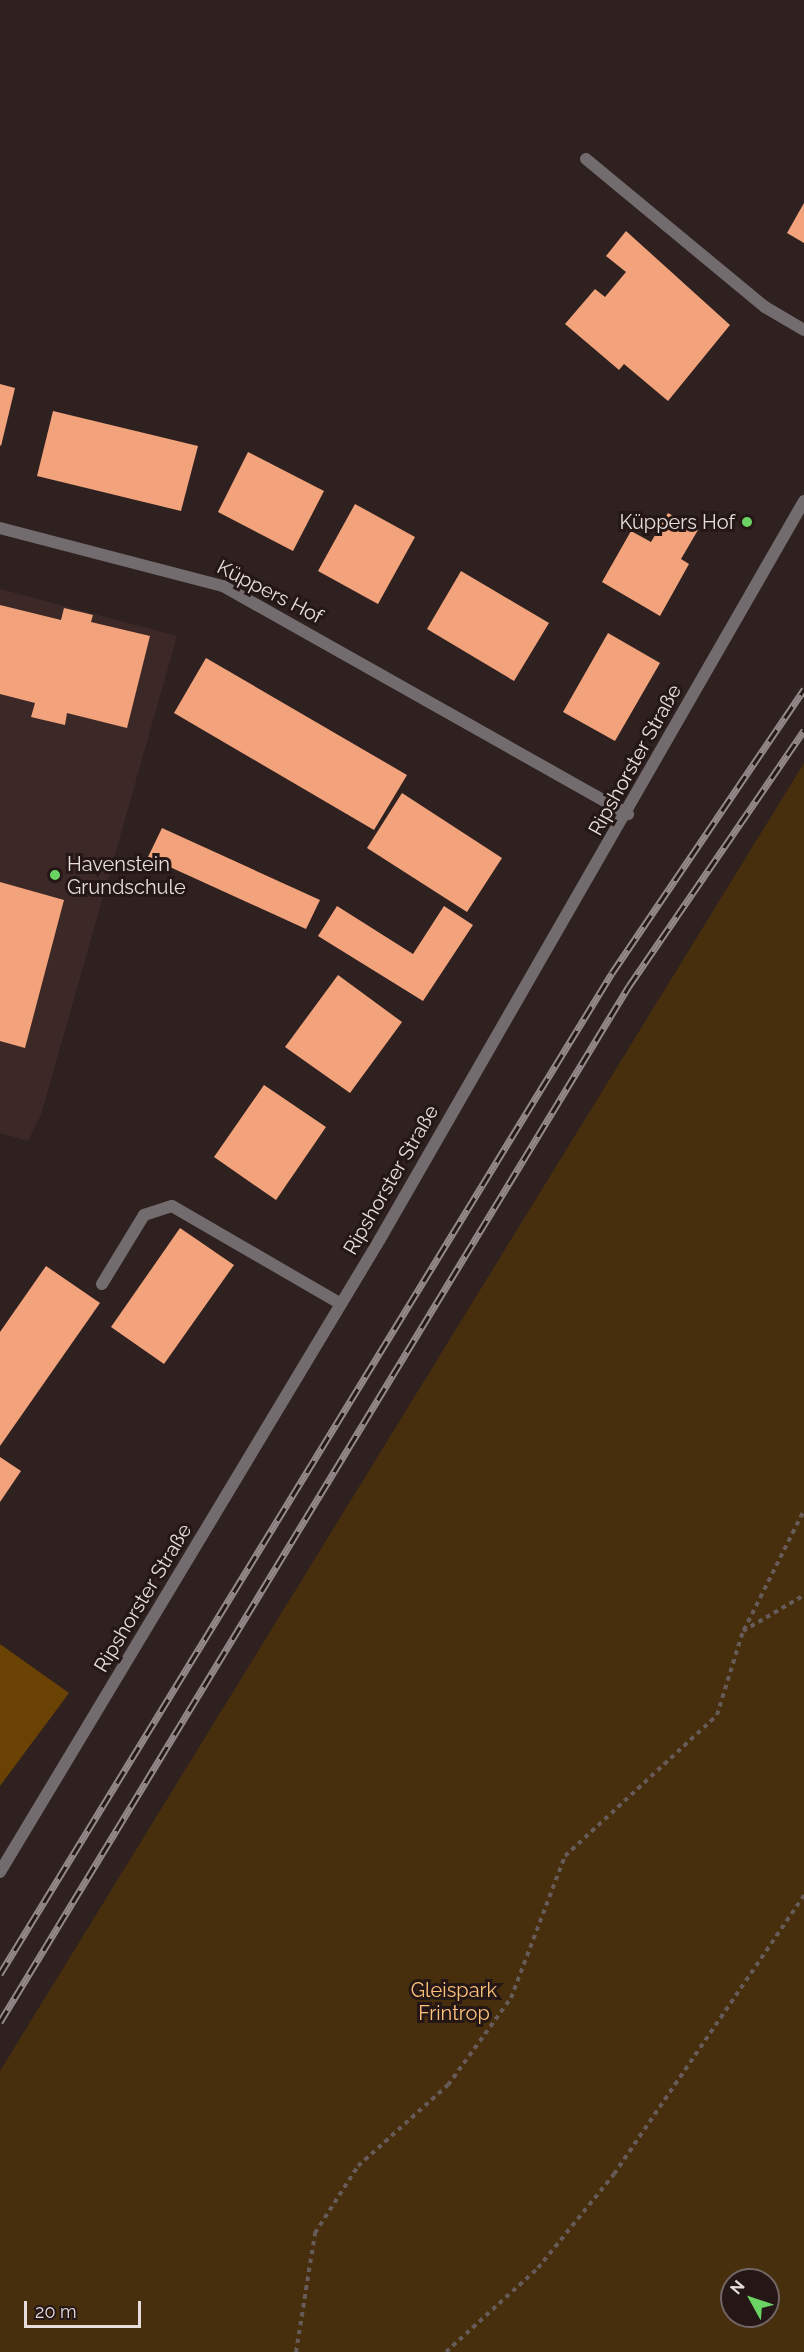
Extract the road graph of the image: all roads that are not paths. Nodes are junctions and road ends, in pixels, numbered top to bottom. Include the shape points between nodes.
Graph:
1 (586, 159) dead end
2 (804, 330) edge
3 (804, 501) edge
4 (0, 528) edge
5 (628, 814) junction
6 (102, 1284) dead end
7 (341, 1304) junction
8 (0, 1872) edge

1 - 2 street via 765,307
3 - 5 street, Ripshorster Straße
4 - 5 street, Küppers Hof via 223,586
5 - 7 street, Ripshorster Straße
6 - 7 street via 144,1215 172,1206
7 - 8 street, Ripshorster Straße

